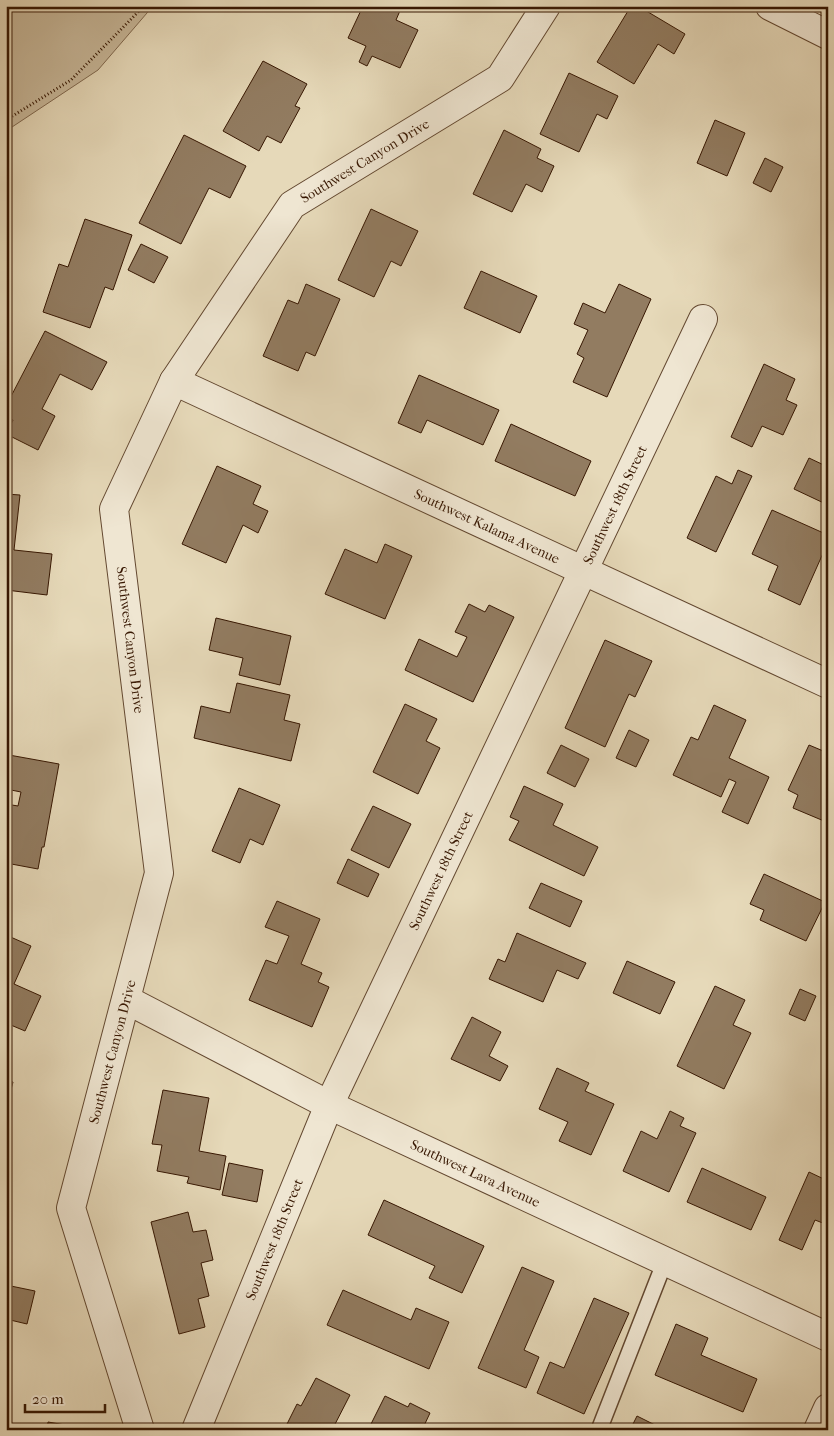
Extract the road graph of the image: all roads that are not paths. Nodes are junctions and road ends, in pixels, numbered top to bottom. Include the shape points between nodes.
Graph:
1 (546, 6) edge
2 (770, 6) edge
3 (828, 35) edge
4 (703, 320) dead end
5 (174, 380) junction
6 (584, 570) junction
7 (828, 684) edge
8 (127, 1000) junction
9 (329, 1105) junction
10 (665, 1261) junction
11 (828, 1337) edge
12 (828, 1408) edge
13 (140, 1430) edge
14 (196, 1430) edge
15 (599, 1430) edge
16 (818, 1430) edge

1 - 5 street, Southwest Canyon Drive via 500,78 292,205
2 - 3 street
4 - 6 street, Southwest 18th Street
5 - 6 street, Southwest Kalama Avenue
5 - 8 street, Southwest Canyon Drive via 114,509 159,873
6 - 7 street, Southwest Kalama Avenue
6 - 9 street, Southwest 18th Street
8 - 9 street, Southwest Lava Avenue
8 - 13 street, Southwest Canyon Drive via 71,1208
9 - 10 street, Southwest Lava Avenue
9 - 14 street, Southwest 18th Street
10 - 11 street, Southwest Lava Avenue
10 - 15 lane
12 - 16 street

